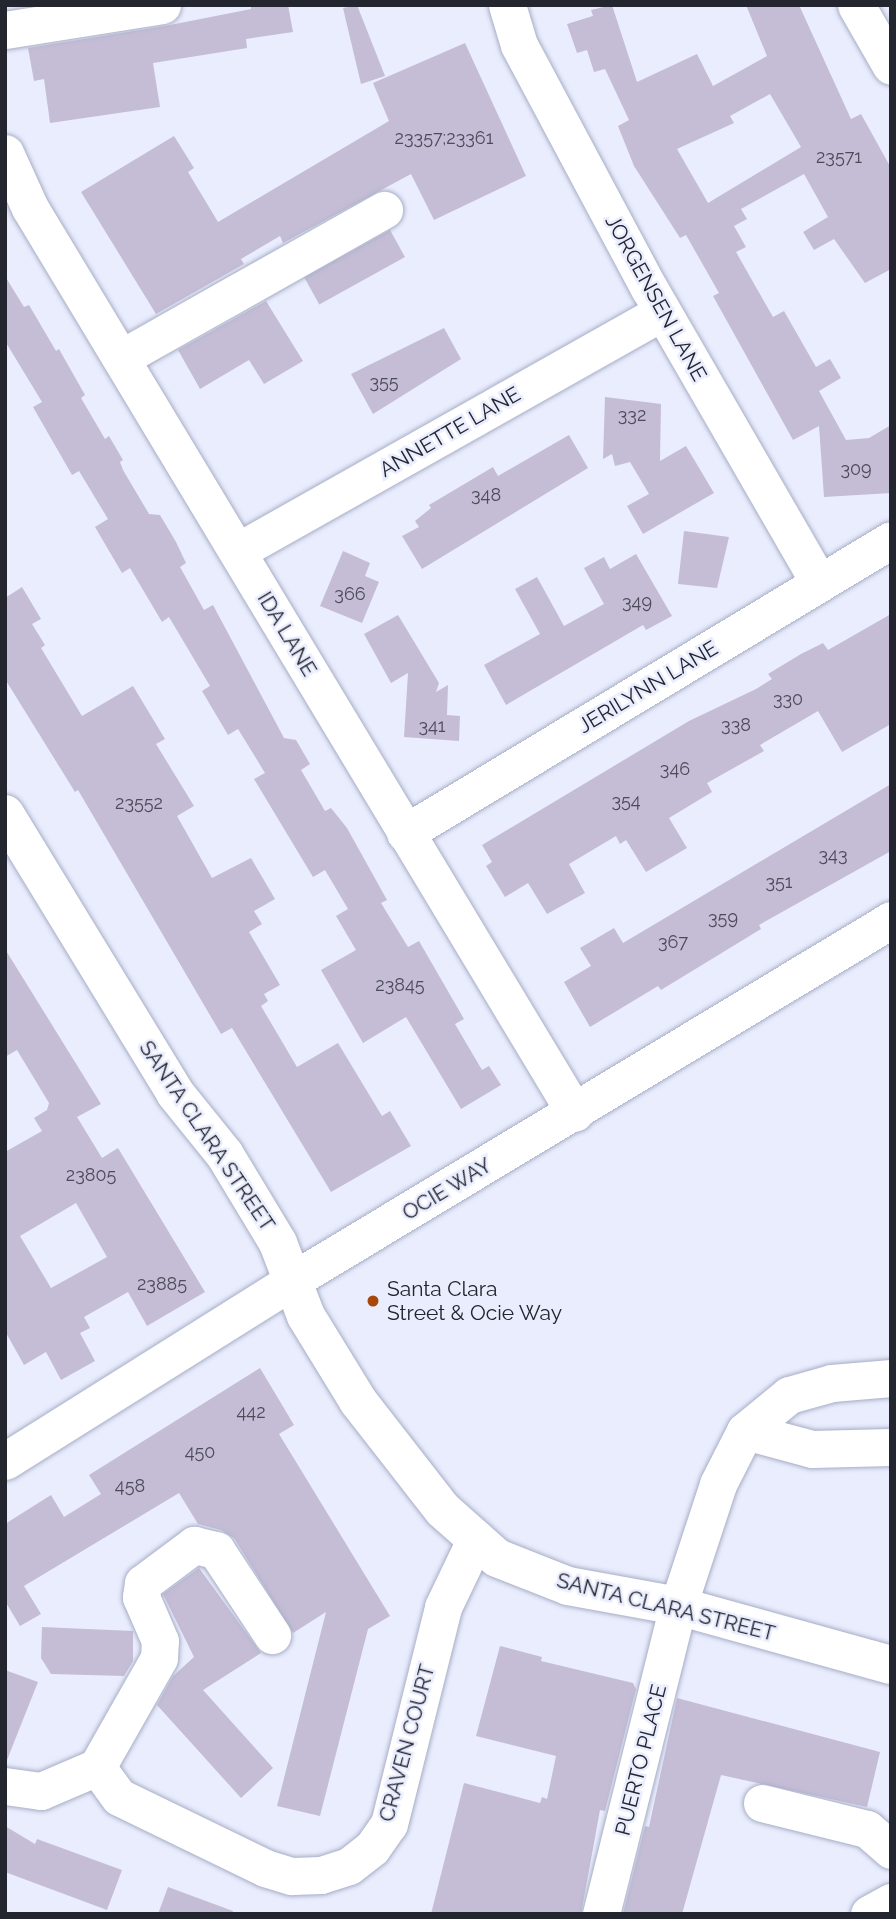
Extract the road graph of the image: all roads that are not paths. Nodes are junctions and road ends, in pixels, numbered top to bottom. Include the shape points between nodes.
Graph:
1 (162, 5) edge
2 (507, 5) edge
3 (856, 5) edge
4 (5, 30) edge
5 (891, 66) edge
6 (5, 153) edge
7 (384, 210) dead end
8 (662, 312) junction
9 (121, 358) junction
10 (891, 540) edge
11 (238, 551) junction
12 (819, 583) junction
13 (5, 814) edge
14 (405, 833) junction
15 (891, 920) edge
16 (575, 1113) junction
17 (293, 1280) junction
18 (891, 1378) edge
19 (745, 1431) junction
20 (891, 1447) edge
21 (8, 1454) edge
22 (476, 1538) junction
23 (678, 1606) junction
24 (272, 1636) dead end
25 (891, 1665) edge
26 (97, 1767) junction
27 (5, 1786) edge
28 (762, 1803) dead end
29 (891, 1850) edge
30 (891, 1902) edge
31 (601, 1914) edge
32 (869, 1914) edge

1 - 4 street
2 - 8 street, JORGENSEN LANE via 519,45
3 - 5 street
6 - 9 street, IDA LANE via 30,208
7 - 9 street
8 - 11 street, ANNETTE LANE
8 - 12 street, JORGENSEN LANE
9 - 11 street, IDA LANE
10 - 12 street, JERILYNN LANE
11 - 14 street, IDA LANE
12 - 14 street, JERILYNN LANE
13 - 17 main road, SANTA CLARA STREET via 175,1093 225,1155 278,1243
14 - 16 street, IDA LANE
15 - 16 street, OCIE WAY
16 - 17 street, OCIE WAY
17 - 21 street, OCIE WAY
17 - 22 main road, SANTA CLARA STREET via 306,1315 358,1401 443,1510
18 - 19 street via 832,1384 789,1395
19 - 20 street via 812,1449
19 - 23 street, PUERTO PLACE via 719,1484
22 - 23 main road, SANTA CLARA STREET via 497,1558 568,1586
22 - 26 street, CRAVEN COURT via 443,1607 389,1824 372,1848 349,1866 321,1875 292,1876 265,1868 119,1797
23 - 25 main road, SANTA CLARA STREET
23 - 31 street, PUERTO PLACE
24 - 26 street via 216,1550 205,1545 194,1545 143,1583 141,1597 160,1641 159,1658
26 - 27 street via 41,1791
28 - 29 street via 867,1829
30 - 32 street

